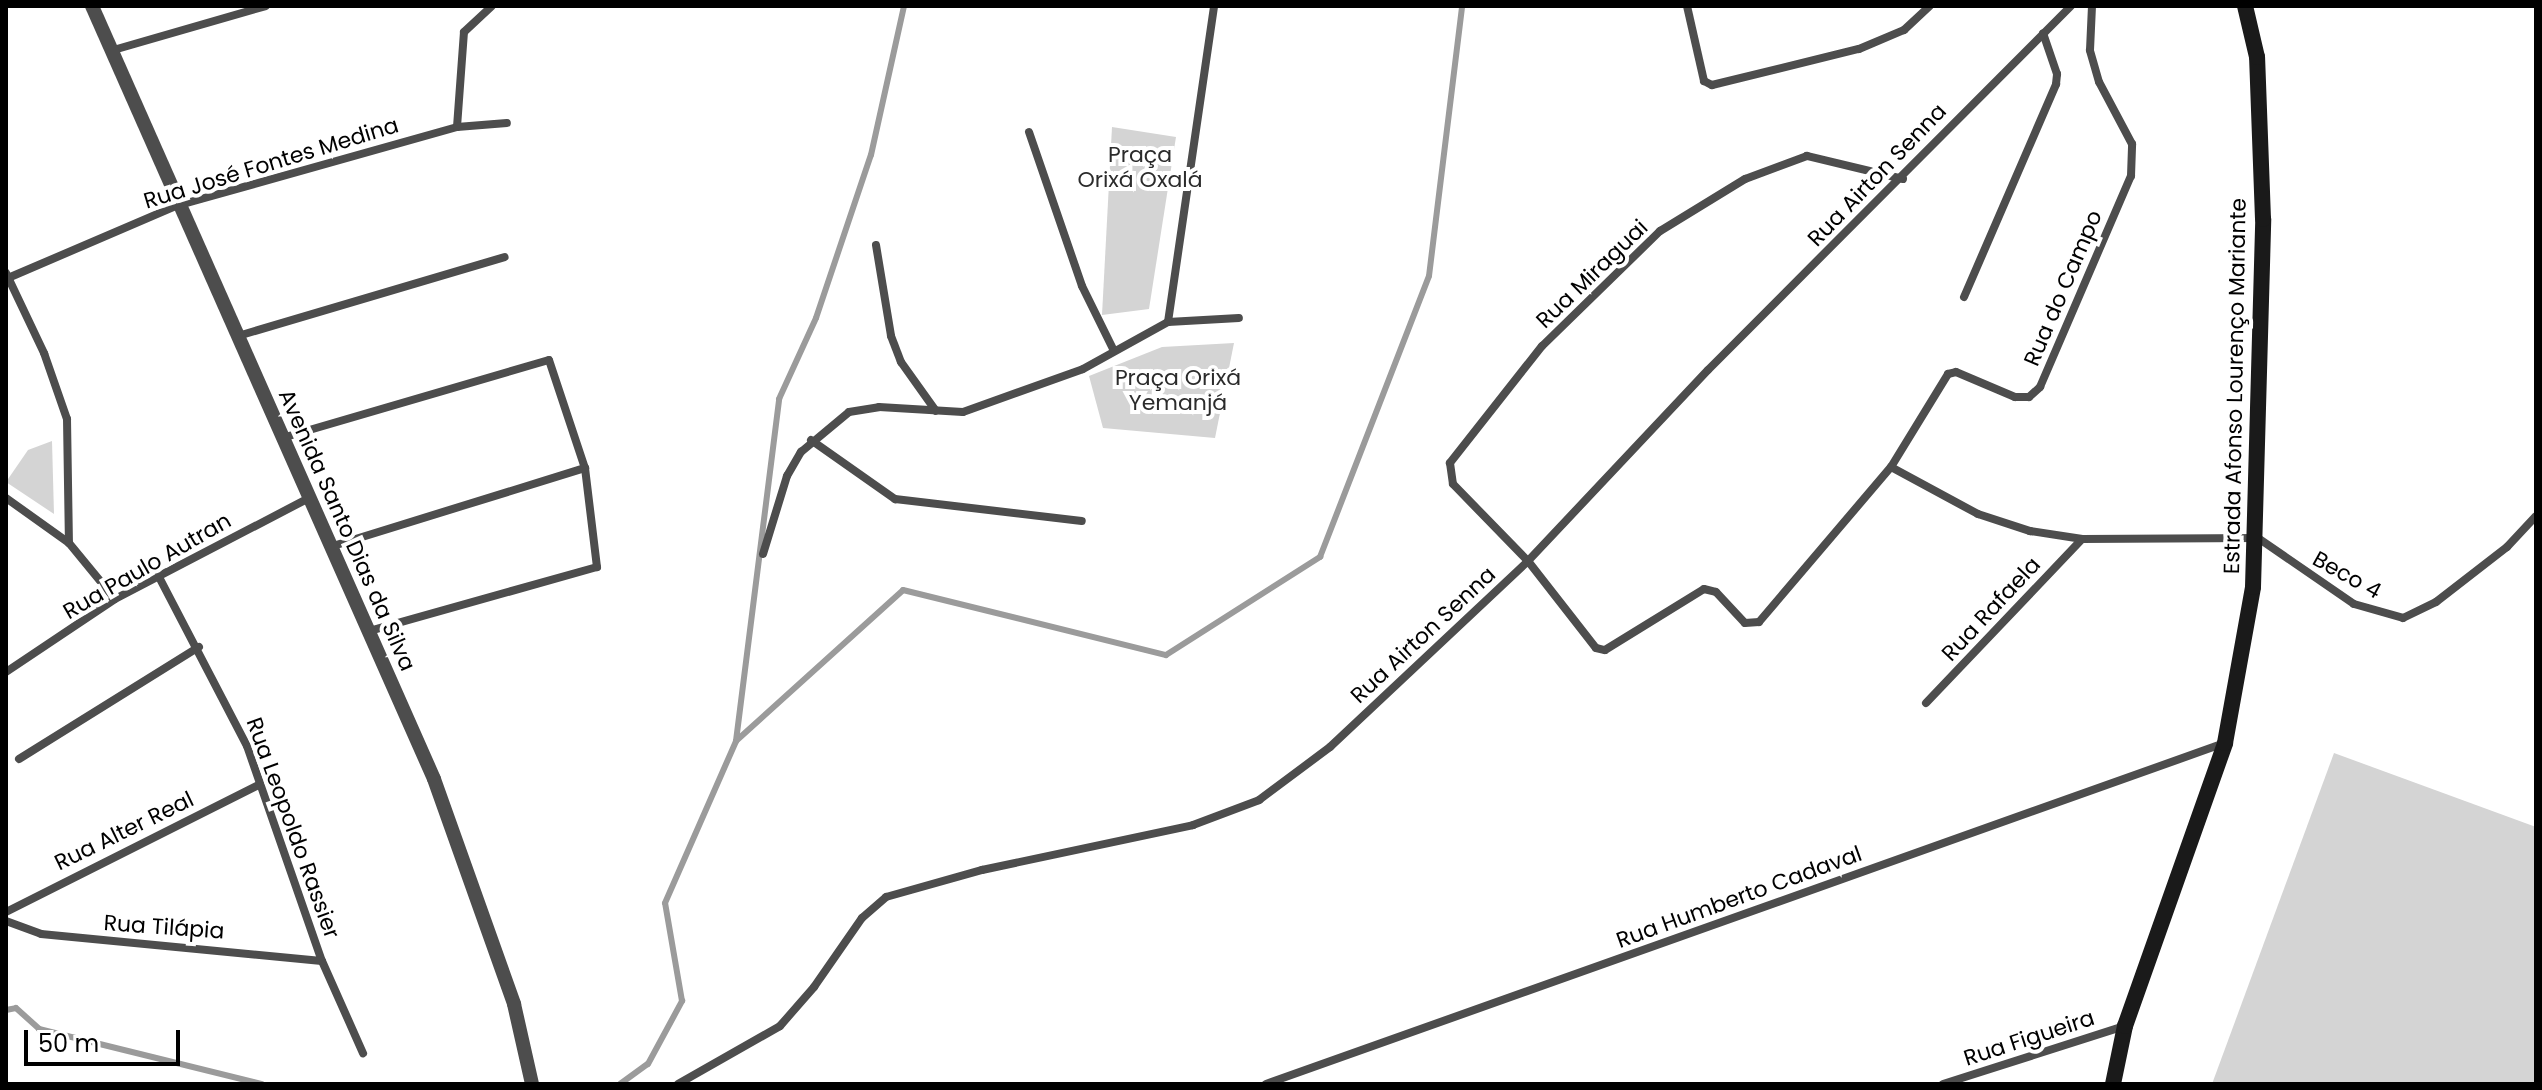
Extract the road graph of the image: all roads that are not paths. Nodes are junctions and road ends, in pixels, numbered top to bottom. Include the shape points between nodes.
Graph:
1 (92, 6) edge
2 (266, 6) edge
3 (492, 6) edge
4 (1214, 6) edge
5 (1687, 6) edge
6 (1930, 6) edge
7 (2071, 6) edge
8 (2092, 6) edge
9 (2245, 6) edge
10 (2043, 33) junction
11 (110, 51) junction
12 (507, 123) dead end
13 (457, 127) junction
14 (1029, 132) dead end
15 (1903, 179) junction
16 (176, 206) junction
17 (876, 245) dead end
18 (505, 257) dead end
19 (7, 276) edge
20 (1964, 297) dead end
21 (1239, 318) dead end
22 (1168, 322) junction
23 (234, 337) junction
24 (1114, 351) junction
25 (936, 411) junction
26 (282, 438) junction
27 (811, 440) junction
28 (1891, 467) junction
29 (585, 468) junction
30 (6, 498) edge
31 (309, 498) junction
32 (2536, 516) edge
33 (1082, 521) dead end
34 (2258, 538) junction
35 (2082, 539) junction
36 (69, 543) junction
37 (333, 546) junction
38 (763, 554) dead end
39 (1528, 561) junction
40 (159, 577) junction
41 (115, 599) junction
42 (369, 631) junction
43 (199, 647) junction
44 (6, 672) edge
45 (1926, 703) dead end
46 (2225, 743) junction
47 (19, 759) dead end
48 (259, 785) junction
49 (6, 912) edge
50 (6, 921) edge
51 (322, 961) junction
52 (2125, 1026) junction
53 (363, 1053) dead end
54 (532, 1084) edge
55 (678, 1084) edge
56 (1266, 1084) edge
57 (1943, 1084) edge
58 (2113, 1084) edge

1 - 11 street, Avenida Santo Dias da Silva
2 - 11 street
3 - 13 street via 464,32
4 - 22 street
5 - 6 street via 1704,81 1712,85 1859,49 1904,30
7 - 10 street, Rua Airton Senna
8 - 28 street, Rua do Campo via 2090,50 2099,82 2132,144 2131,176 2040,387 2029,397 2015,397 1956,372 1948,374
9 - 34 main road, Estrada Afonso Lourenço Mariante via 2257,57 2263,219
10 - 15 street, Rua Airton Senna
10 - 20 street via 2056,84
11 - 16 street, Avenida Santo Dias da Silva
12 - 13 street, Rua José Fontes Medina
13 - 16 street, Rua José Fontes Medina
14 - 24 street via 1082,286
15 - 39 street, Rua Airton Senna via 1708,370
15 - 39 street, Rua Miraguai via 1807,156 1745,179 1660,231 1542,346 1450,463 1448,475
16 - 19 street, Rua José Fontes Medina
16 - 23 street, Avenida Santo Dias da Silva
17 - 25 street via 891,336 901,362
18 - 23 street
19 - 36 street via 44,353 67,419
21 - 22 street
22 - 24 street
23 - 26 street, Avenida Santo Dias da Silva
24 - 25 street via 1083,369 963,412
25 - 27 street via 879,407 849,412
26 - 29 street via 549,360
26 - 31 street, Avenida Santo Dias da Silva
27 - 33 street via 895,499
27 - 38 street via 787,476
28 - 35 street via 1978,514 2030,531
28 - 39 street via 1752,625 1716,592 1704,589 1605,650 1589,642
29 - 37 street
29 - 42 street via 597,567
30 - 36 street
31 - 37 street, Avenida Santo Dias da Silva
31 - 40 street, Rua Paulo Autran
32 - 34 street, Beco 4 via 2507,547 2448,593 2403,618 2354,604
34 - 35 street
34 - 46 main road, Estrada Afonso Lourenço Mariante
35 - 45 street, Rua Rafaela
36 - 41 street
37 - 42 street, Avenida Santo Dias da Silva
39 - 55 street, Rua Airton Senna via 1330,747 1259,800 1193,825 982,870 886,897 862,918 780,1026
40 - 41 street, Rua Paulo Autran
40 - 43 street, Rua Leopoldo Rassier
41 - 44 street, Rua Paulo Autran
42 - 54 street, Avenida Santo Dias da Silva via 444,809 514,1004
43 - 47 street
43 - 48 street, Rua Leopoldo Rassier via 247,746
46 - 52 main road, Estrada Afonso Lourenço Mariante
46 - 56 street, Rua Humberto Cadaval
48 - 49 street, Rua Alter Real
48 - 51 street, Rua Leopoldo Rassier
50 - 51 street, Rua Tilápia via 41,934
51 - 53 street, Rua Leopoldo Rassier
52 - 57 street, Rua Figueira
52 - 58 main road, Estrada Afonso Lourenço Mariante

